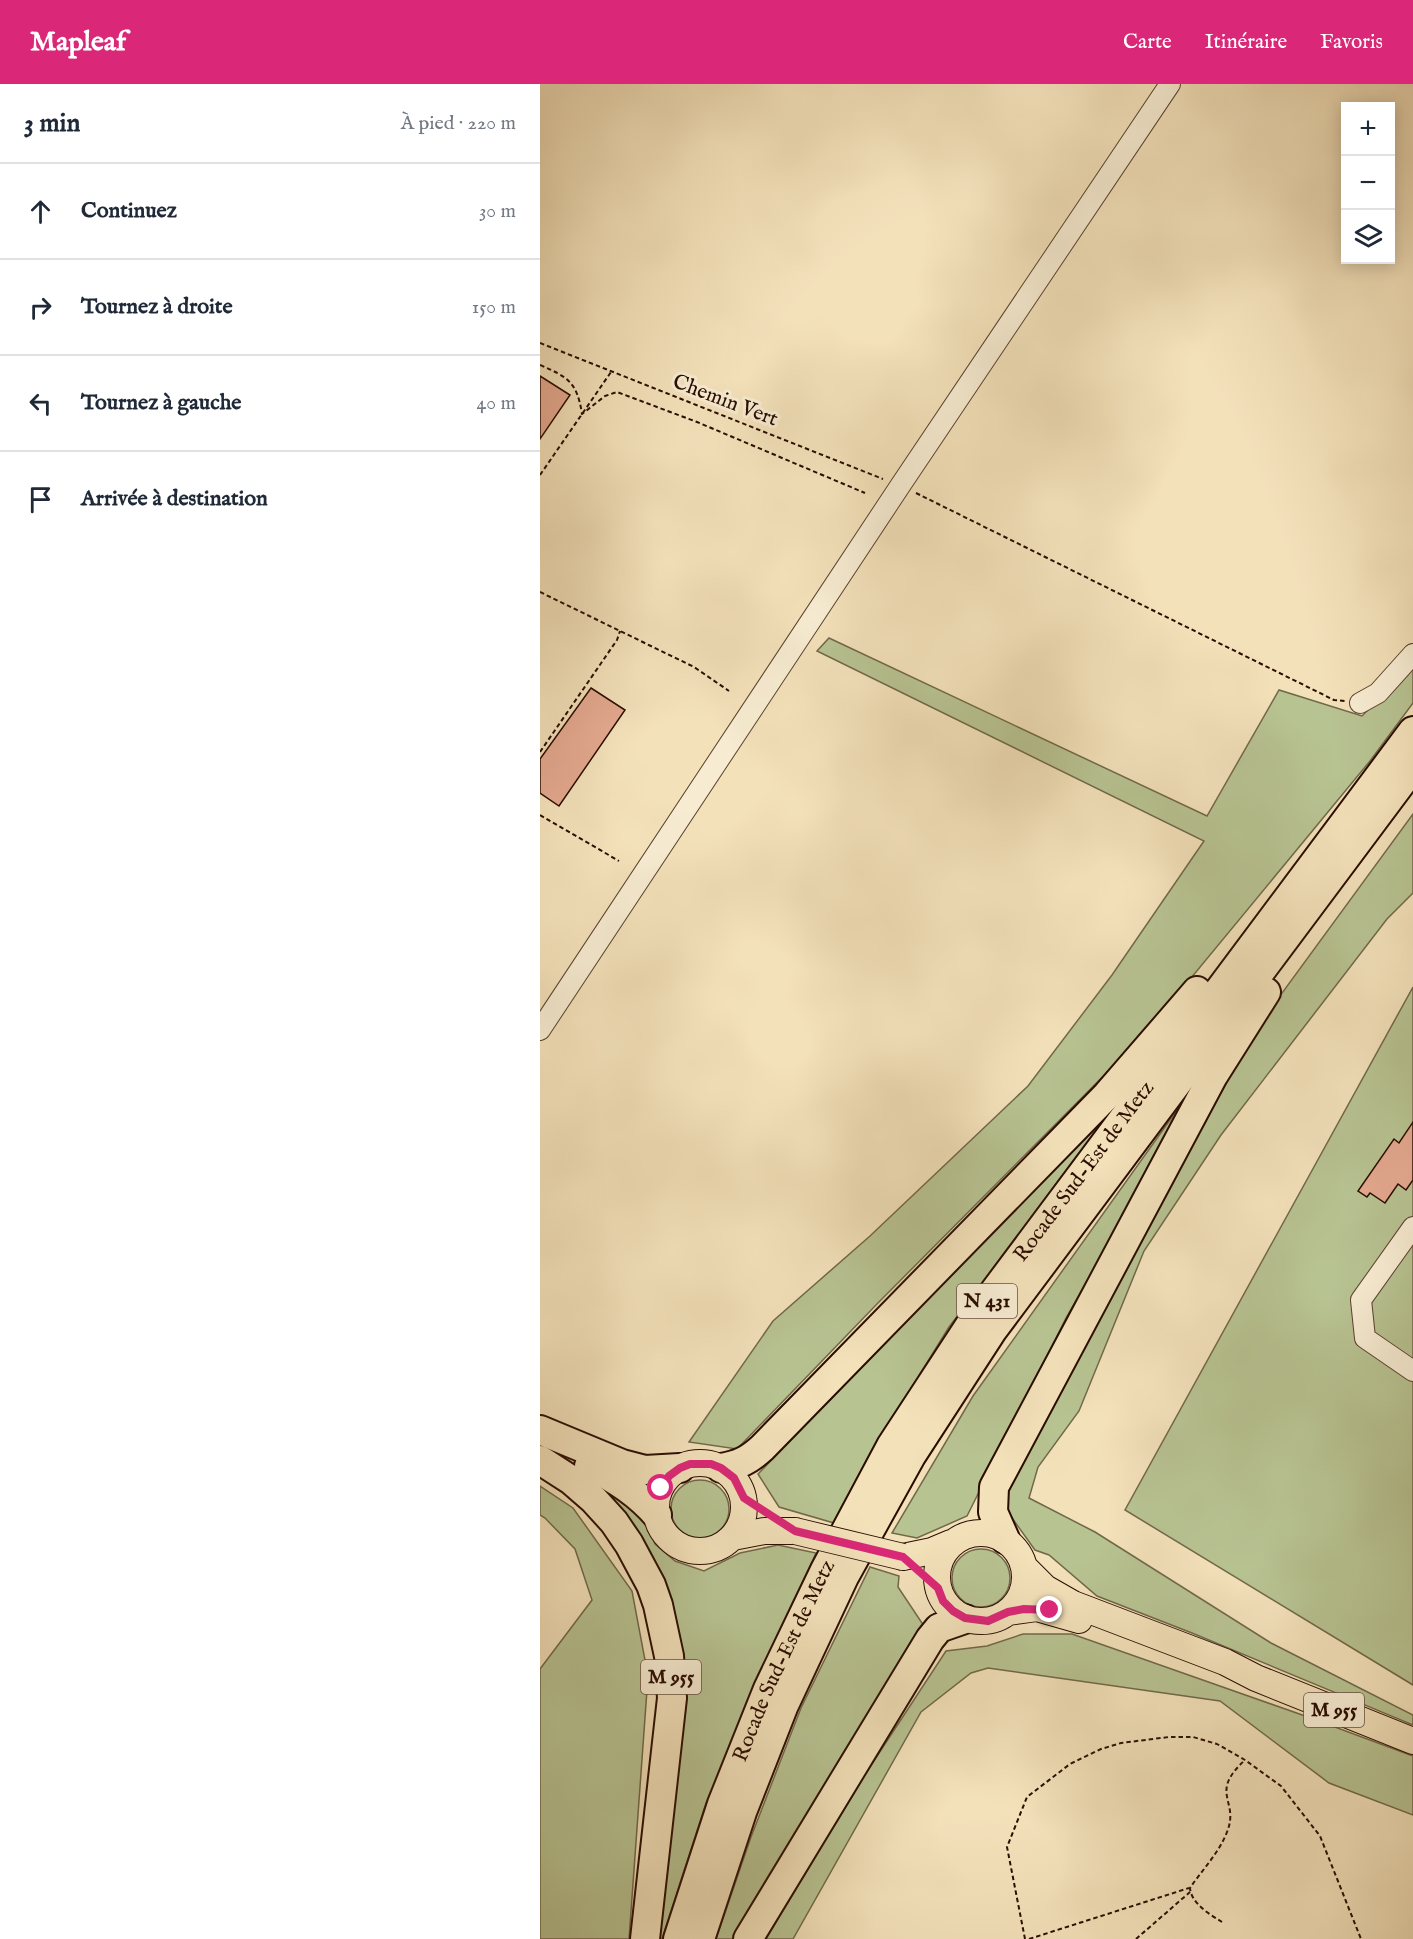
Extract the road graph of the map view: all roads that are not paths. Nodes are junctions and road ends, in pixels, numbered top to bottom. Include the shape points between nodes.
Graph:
1 (1170, 84) edge
2 (1413, 654) edge
3 (1360, 702) road end
4 (1413, 731) edge
5 (1413, 767) edge
6 (1367, 811) junction
7 (540, 1030) edge
8 (1413, 1227) edge
9 (1413, 1371) edge
10 (540, 1430) edge
11 (540, 1446) edge
12 (540, 1460) edge
13 (680, 1468) junction
14 (721, 1468) junction
15 (744, 1498) junction
16 (657, 1515) junction
17 (795, 1531) junction
18 (733, 1538) junction
19 (1005, 1539) junction
20 (951, 1544) junction
21 (903, 1557) junction
22 (1025, 1568) junction
23 (938, 1588) junction
24 (1008, 1612) junction
25 (965, 1618) junction
26 (1256, 1678) junction
27 (1413, 1741) edge
28 (645, 1939) edge
29 (678, 1939) edge
30 (700, 1939) edge
31 (748, 1939) edge

1 - 7 street
2 - 3 street via 1378,693
4 - 6 highway, Rocade Sud-Est de Metz / N 431
5 - 6 highway, Rocade Sud-Est de Metz / N 431
6 - 14 highway via 1107,1095 762,1448 749,1459
6 - 19 highway via 1213,1076 994,1487 993,1512
6 - 29 highway, Rocade Sud-Est de Metz / N 431 via 976,1316 891,1446 768,1689 722,1804
6 - 30 highway, Rocade Sud-Est de Metz / N 431 via 992,1331 911,1456 844,1577 784,1705 742,1812
8 - 9 street via 1361,1300 1365,1338
10 - 13 highway via 622,1464 645,1470
11 - 16 highway via 615,1478
12 - 28 highway, M 955 via 594,1500 629,1544 654,1595 669,1656 672,1698
13 - 14 main road via 701,1463
13 - 16 main road via 661,1488
14 - 15 main road via 734,1478
15 - 17 main road
15 - 18 main road via 743,1519
16 - 18 main road via 666,1535 693,1551 714,1549
17 - 18 main road via 764,1531
17 - 21 main road, bridge
19 - 20 main road via 977,1532
19 - 22 main road via 1021,1556
20 - 21 main road
20 - 23 main road via 941,1556 936,1572
21 - 23 main road
22 - 24 main road via 1023,1592
22 - 26 main road, M 955 via 1045,1588 1073,1604 1225,1662
23 - 25 main road via 943,1601
24 - 25 main road via 988,1621
24 - 26 main road, M 955 via 1050,1610 1219,1670
25 - 31 highway via 939,1628 930,1639
26 - 27 main road, M 955

